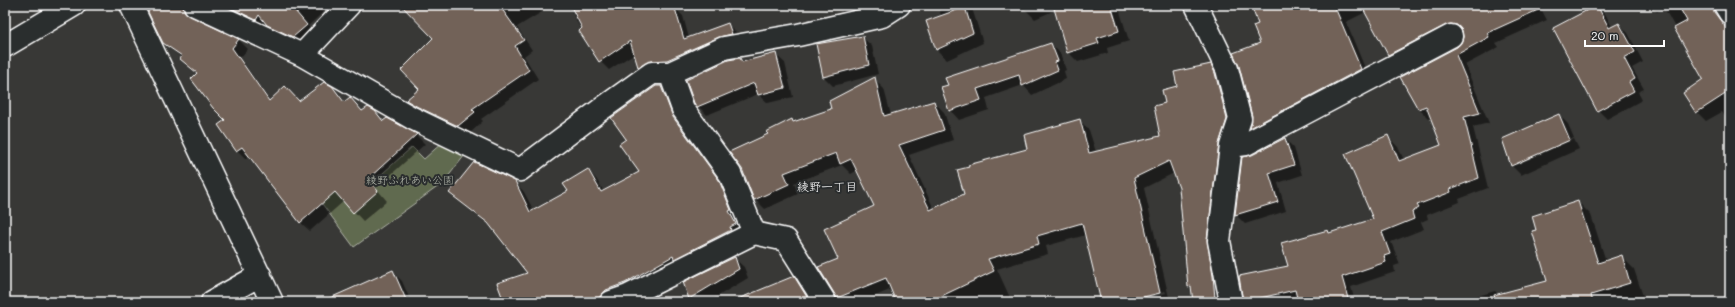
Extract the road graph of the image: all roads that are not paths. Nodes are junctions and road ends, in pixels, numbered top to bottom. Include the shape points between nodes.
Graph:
1 (74, 5) edge
2 (131, 5) edge
3 (195, 5) edge
4 (349, 5) edge
5 (899, 5) edge
6 (1196, 5) edge
7 (1725, 5) edge
8 (1730, 13) edge
9 (1451, 36) dead end
10 (5, 46) edge
11 (302, 55) junction
12 (670, 73) junction
13 (1231, 146) junction
14 (754, 233) junction
15 (260, 275) junction
16 (1226, 300) edge
17 (212, 302) edge
18 (272, 302) edge
19 (611, 302) edge
20 (825, 302) edge

1 - 10 street
2 - 15 street
3 - 11 street
4 - 11 street
5 - 12 street via 882,16 724,48
6 - 13 street via 1227,69 1240,119
7 - 8 street
9 - 13 street via 1246,144
11 - 12 street via 412,118 520,170 652,73
12 - 14 street via 683,109 730,174
13 - 16 street via 1219,241
14 - 19 street
14 - 20 street via 786,240
15 - 17 street
15 - 18 street

